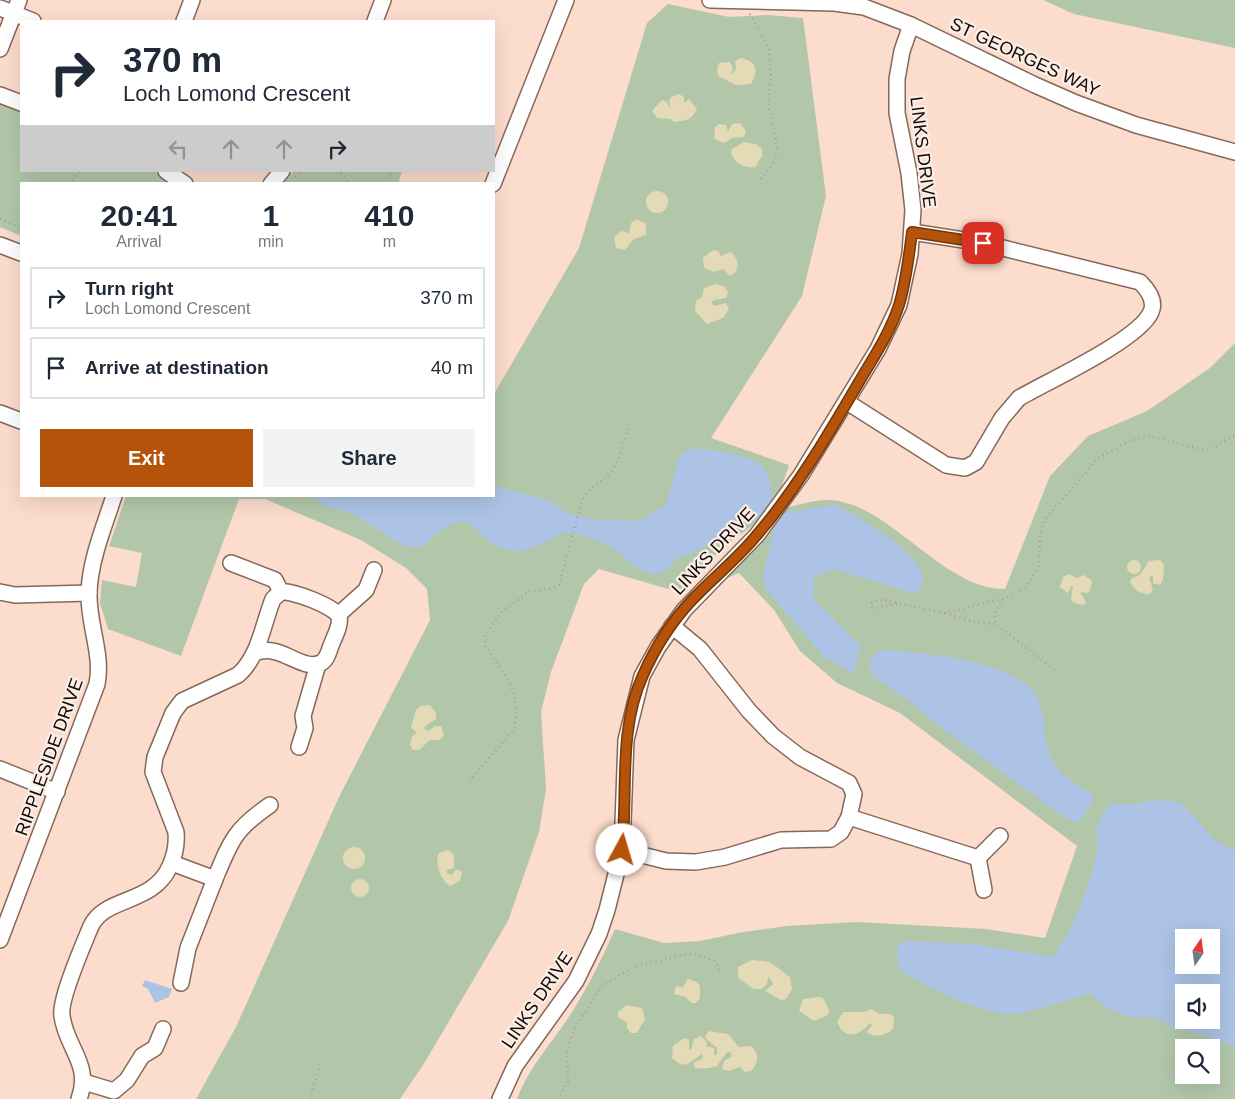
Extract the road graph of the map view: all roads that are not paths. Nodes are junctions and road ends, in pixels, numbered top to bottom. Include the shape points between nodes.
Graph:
1 (192, 0) edge
2 (383, 0) edge
3 (566, 0) edge
4 (710, 0) edge
5 (11, 7) edge
6 (31, 20) edge
7 (184, 20) edge
8 (375, 20) edge
9 (911, 25) junction
10 (0, 49) edge
11 (0, 95) edge
12 (20, 103) edge
13 (1235, 152) edge
14 (167, 172) edge
15 (281, 172) edge
16 (182, 182) edge
17 (273, 182) edge
18 (494, 182) edge
19 (912, 232) junction
20 (0, 245) edge
21 (20, 253) edge
22 (847, 402) junction
23 (0, 412) edge
24 (20, 421) edge
25 (114, 497) edge
26 (231, 563) dead end
27 (374, 570) dead end
28 (0, 592) edge
29 (89, 592) junction
30 (281, 592) junction
31 (338, 614) junction
32 (672, 626) junction
33 (254, 653) junction
34 (318, 664) junction
35 (299, 746) dead end
36 (0, 769) edge
37 (57, 792) junction
38 (270, 805) dead end
39 (849, 817) junction
40 (1000, 836) dead end
41 (622, 850) junction
42 (978, 858) junction
43 (172, 864) junction
44 (215, 879) junction
45 (984, 890) dead end
46 (0, 940) edge
47 (181, 983) dead end
48 (164, 1029) dead end
49 (84, 1082) junction
50 (112, 1095) edge
51 (79, 1099) edge
52 (500, 1099) edge

1 - 7 street
2 - 8 street
3 - 18 street
4 - 9 street, ST GEORGES WAY via 850,4
5 - 6 street
5 - 10 street
9 - 13 street, ST GEORGES WAY via 1035,86 1144,127
9 - 19 street, LINKS DRIVE via 898,64 896,95 912,193
11 - 12 street
14 - 16 street
15 - 17 street
19 - 22 street, LINKS DRIVE via 898,306 888,331
19 - 22 street via 983,243 1140,282 1151,297 1151,313 1116,344 1019,398 1002,418 976,462 965,468 940,462
20 - 21 street
22 - 32 street, LINKS DRIVE via 757,536 694,599
23 - 24 street
25 - 29 street, RIPPLESIDE DRIVE via 96,551
26 - 30 street via 275,580
27 - 31 street via 366,590
28 - 29 street via 15,595
29 - 37 street, RIPPLESIDE DRIVE via 99,673 94,696
30 - 31 street via 292,592
30 - 33 street via 273,598
31 - 34 street via 339,623 328,655
32 - 39 street via 700,649 773,736 800,757 849,783 854,794
32 - 41 street, LINKS DRIVE via 642,676 633,707 626,740
33 - 34 street via 269,649
33 - 43 street via 238,675 188,697 177,706 155,757 153,772 176,832
34 - 35 street via 303,716 305,728
36 - 37 street
37 - 46 street, RIPPLESIDE DRIVE
38 - 44 street via 248,820 230,842
39 - 41 street via 841,832 831,839 782,840 726,857 696,862 666,862
39 - 42 street
40 - 42 street
41 - 52 street, LINKS DRIVE via 607,910 588,958 563,1001 515,1066
42 - 45 street
43 - 44 street
43 - 49 street via 160,884 108,910 92,926 61,1008 63,1022 83,1070
44 - 47 street via 188,948
48 - 50 street via 155,1048 142,1056 127,1080
49 - 50 street
49 - 51 street

